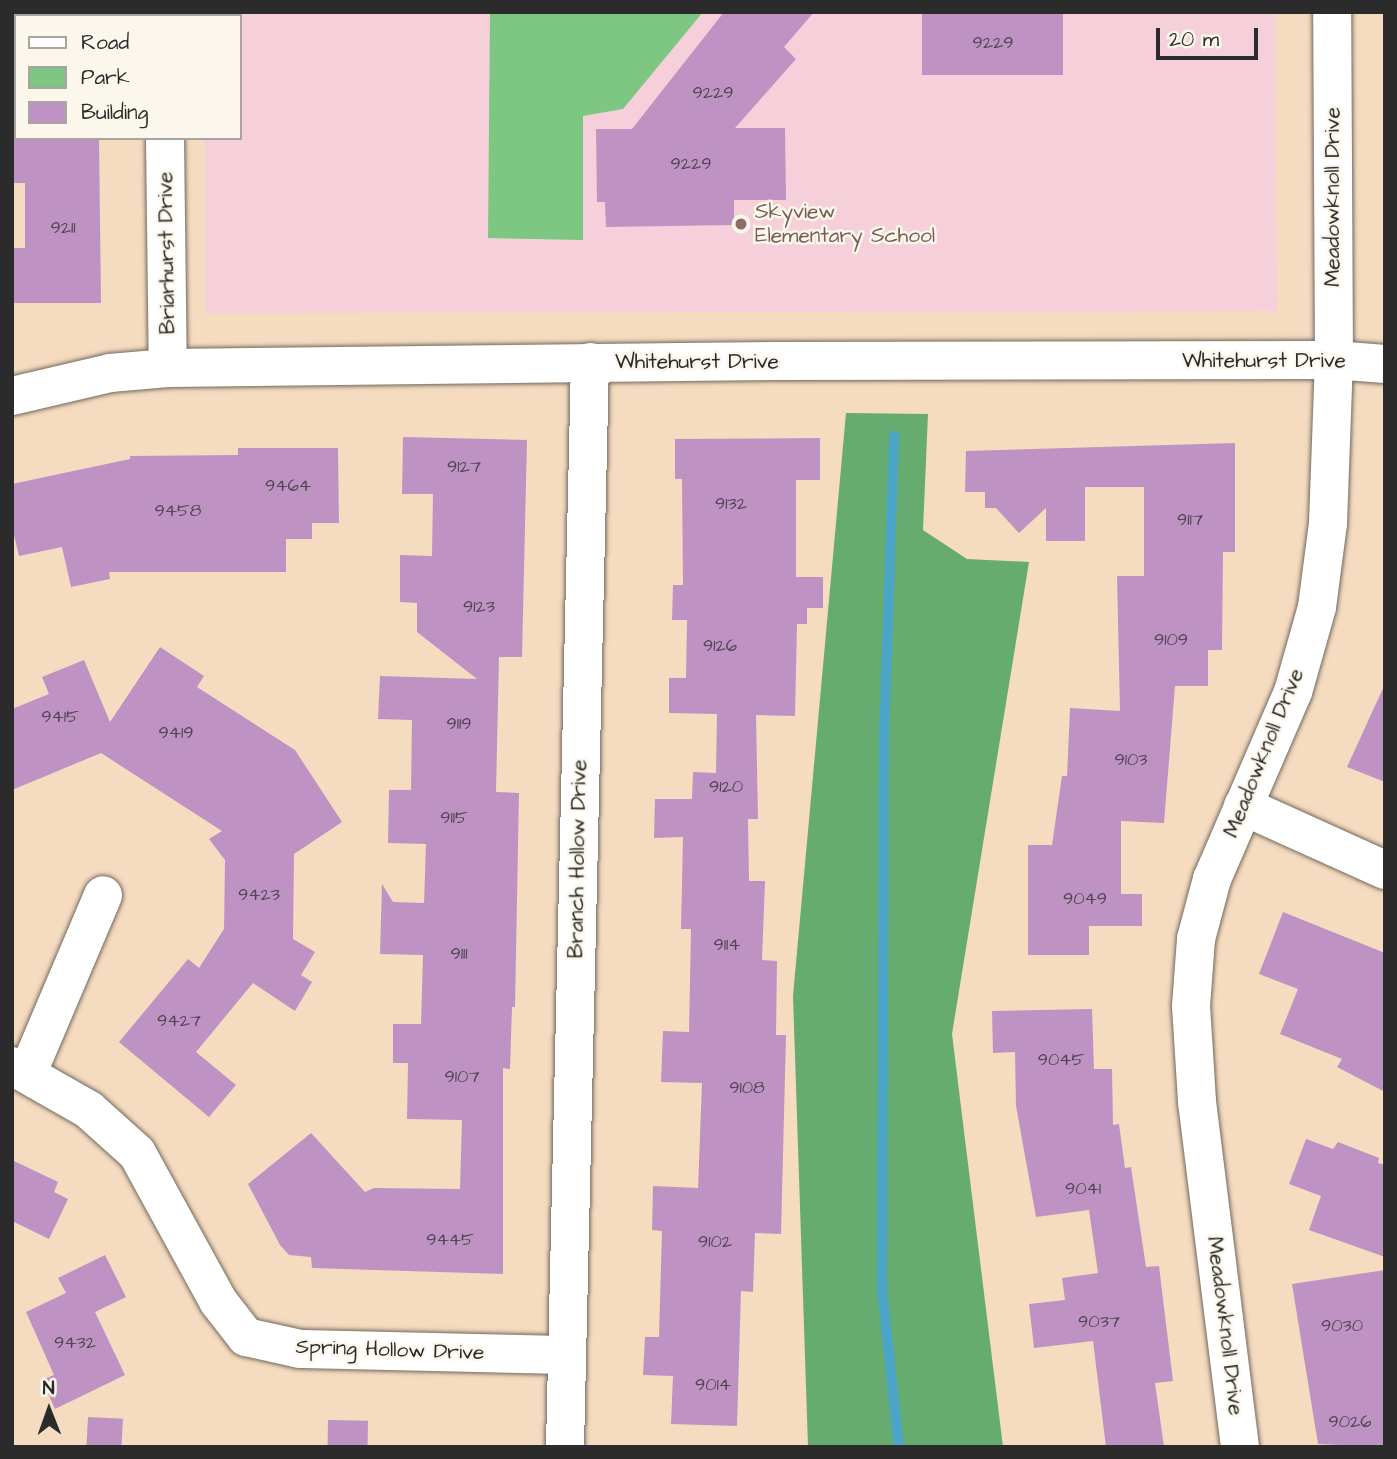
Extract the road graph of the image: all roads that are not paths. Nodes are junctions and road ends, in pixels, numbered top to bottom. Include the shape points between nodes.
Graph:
1 (1332, 12) edge
2 (166, 140) edge
3 (1335, 360) junction
4 (590, 362) junction
5 (1385, 364) edge
6 (168, 368) junction
7 (12, 396) edge
8 (1243, 806) junction
9 (1385, 870) edge
10 (103, 895) dead end
11 (20, 1069) edge
12 (566, 1355) junction
13 (565, 1447) edge
14 (1241, 1447) edge

1 - 3 street, Meadowknoll Drive
2 - 6 street, Briarhurst Drive
3 - 4 street, Whitehurst Drive
3 - 5 street, Whitehurst Drive
3 - 8 street, Meadowknoll Drive via 1328,523 1317,607 1293,692
4 - 6 street, Whitehurst Drive
4 - 12 street, Branch Hollow Drive
6 - 7 street, Whitehurst Drive via 110,373
8 - 9 street
8 - 14 street, Meadowknoll Drive via 1212,879 1199,927 1191,1006 1197,1101
10 - 11 street
11 - 12 street, Spring Hollow Drive via 89,1111 136,1153 218,1301 246,1337 300,1349
12 - 13 street, Branch Hollow Drive

